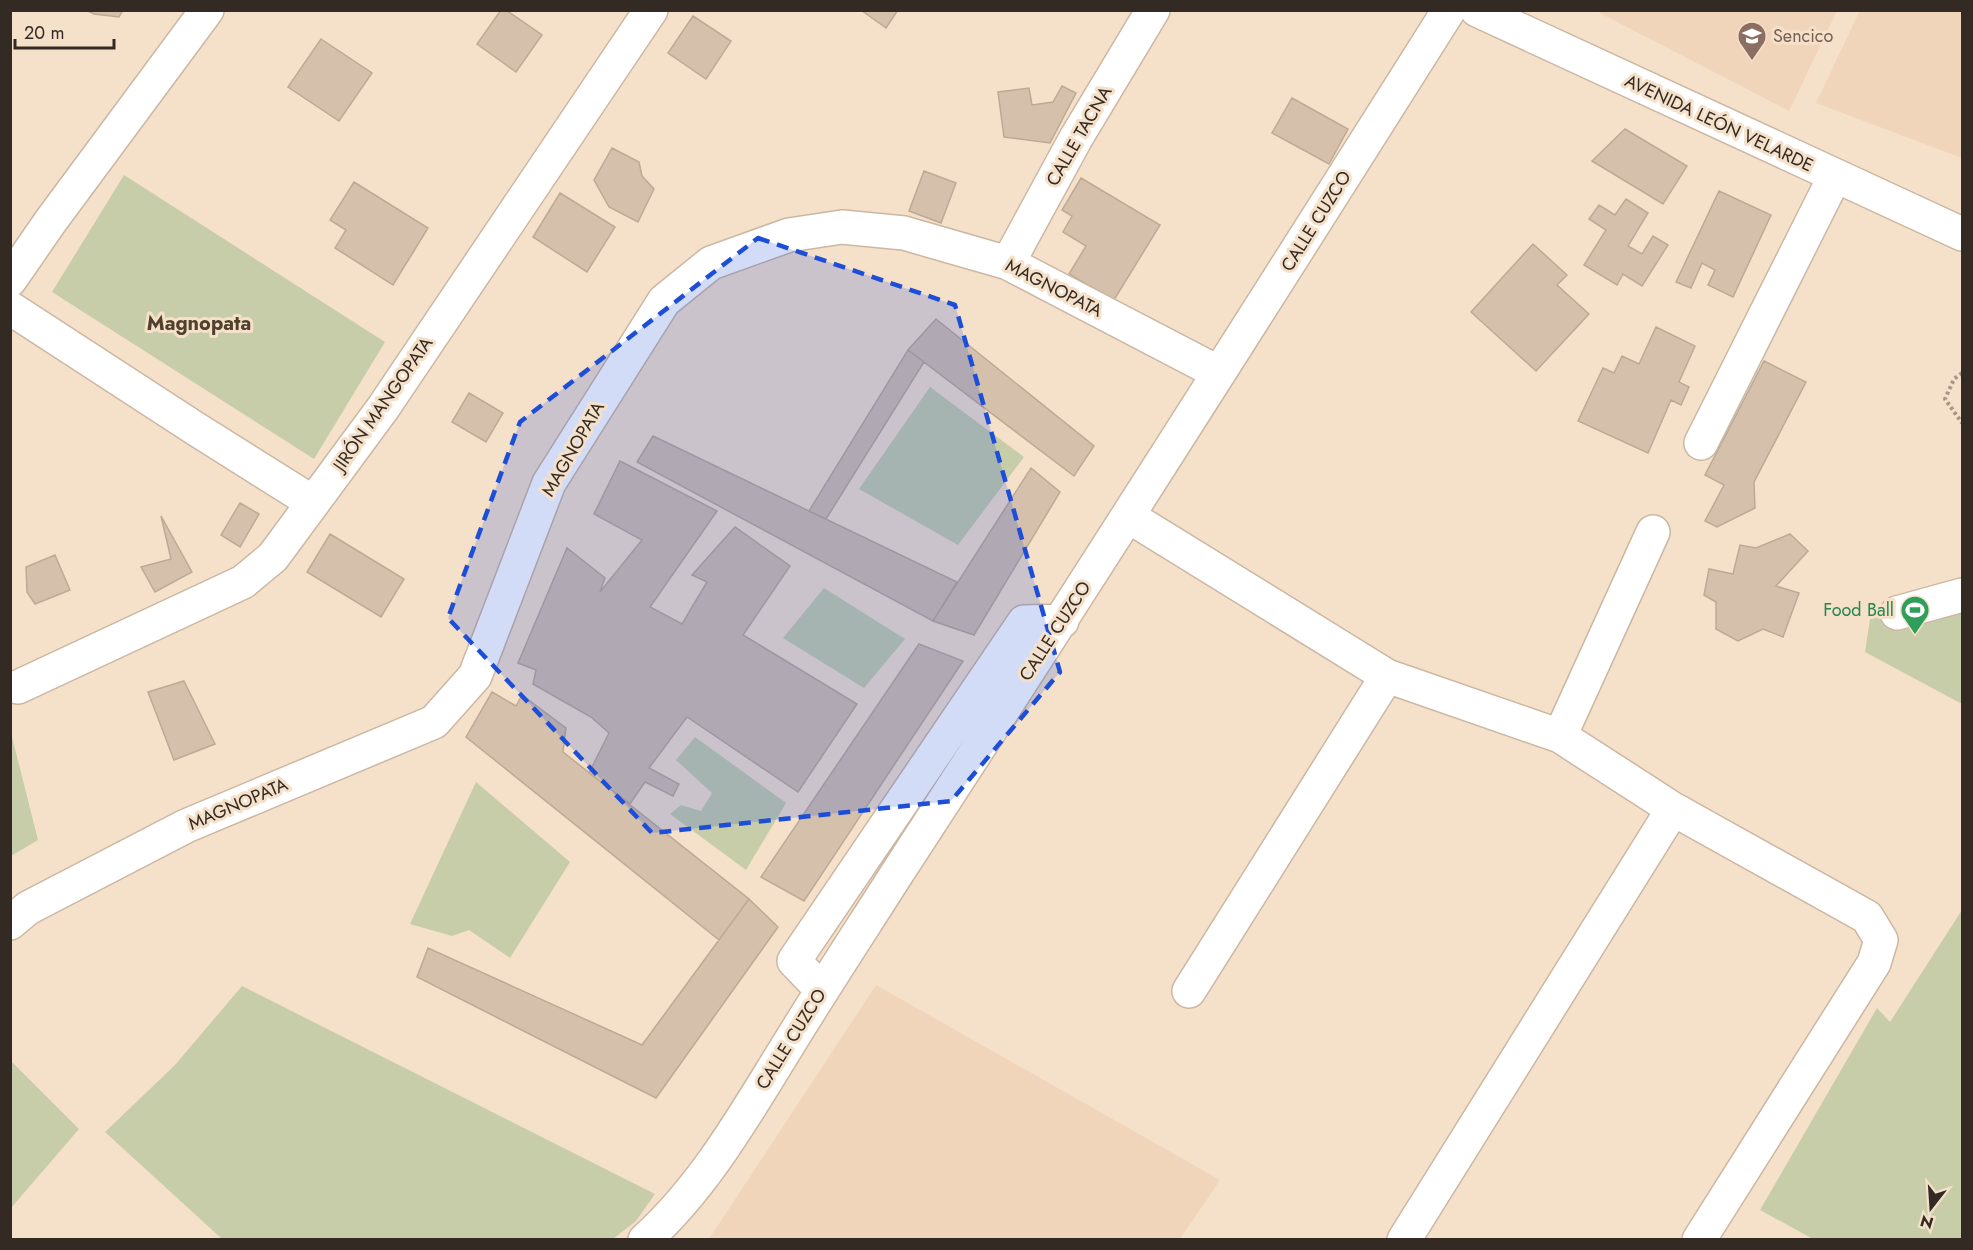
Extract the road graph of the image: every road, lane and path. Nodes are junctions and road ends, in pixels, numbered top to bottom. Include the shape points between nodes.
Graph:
1 (207, 10) edge
2 (651, 10) edge
3 (1153, 10) edge
4 (1449, 10) edge
5 (1477, 10) edge
6 (1834, 176) junction
7 (1962, 234) edge
8 (1008, 263) junction
9 (10, 280) edge
10 (10, 308) edge
11 (1220, 373) junction
12 (1962, 373) edge
13 (1962, 423) edge
14 (1701, 442) dead end
15 (312, 502) junction
16 (1128, 516) junction
17 (1653, 532) dead end
18 (1962, 596) edge
19 (1897, 613) dead end
20 (1387, 676) junction
21 (18, 687) dead end
22 (1560, 735) junction
23 (1673, 809) junction
24 (10, 923) edge
25 (1189, 992) dead end
26 (645, 1239) edge
27 (1404, 1239) edge
28 (1699, 1239) edge

1 - 9 street
2 - 15 street, JIRÓN MANGOPATA via 383,408
3 - 8 street, CALLE TACNA via 1076,138
4 - 11 street, CALLE CUZCO
5 - 6 street, AVENIDA LEÓN VELARDE
6 - 7 street, AVENIDA LEÓN VELARDE
6 - 14 street
8 - 11 street, MAGNOPATA
8 - 24 street, MAGNOPATA via 904,233 842,227 789,235 711,263 664,301 549,483 475,676 434,722 186,826 28,908
10 - 15 street
11 - 16 street, CALLE CUZCO
12 - 13 path via 1954,378 1945,399
15 - 21 street, JIRÓN MANGOPATA via 273,557 243,582
16 - 20 street
16 - 26 street, CALLE CUZCO via 729,1139 689,1192
17 - 22 street
18 - 19 street
20 - 22 street
20 - 25 street
22 - 23 street
23 - 27 street
23 - 28 street via 1867,917 1881,940 1874,963

